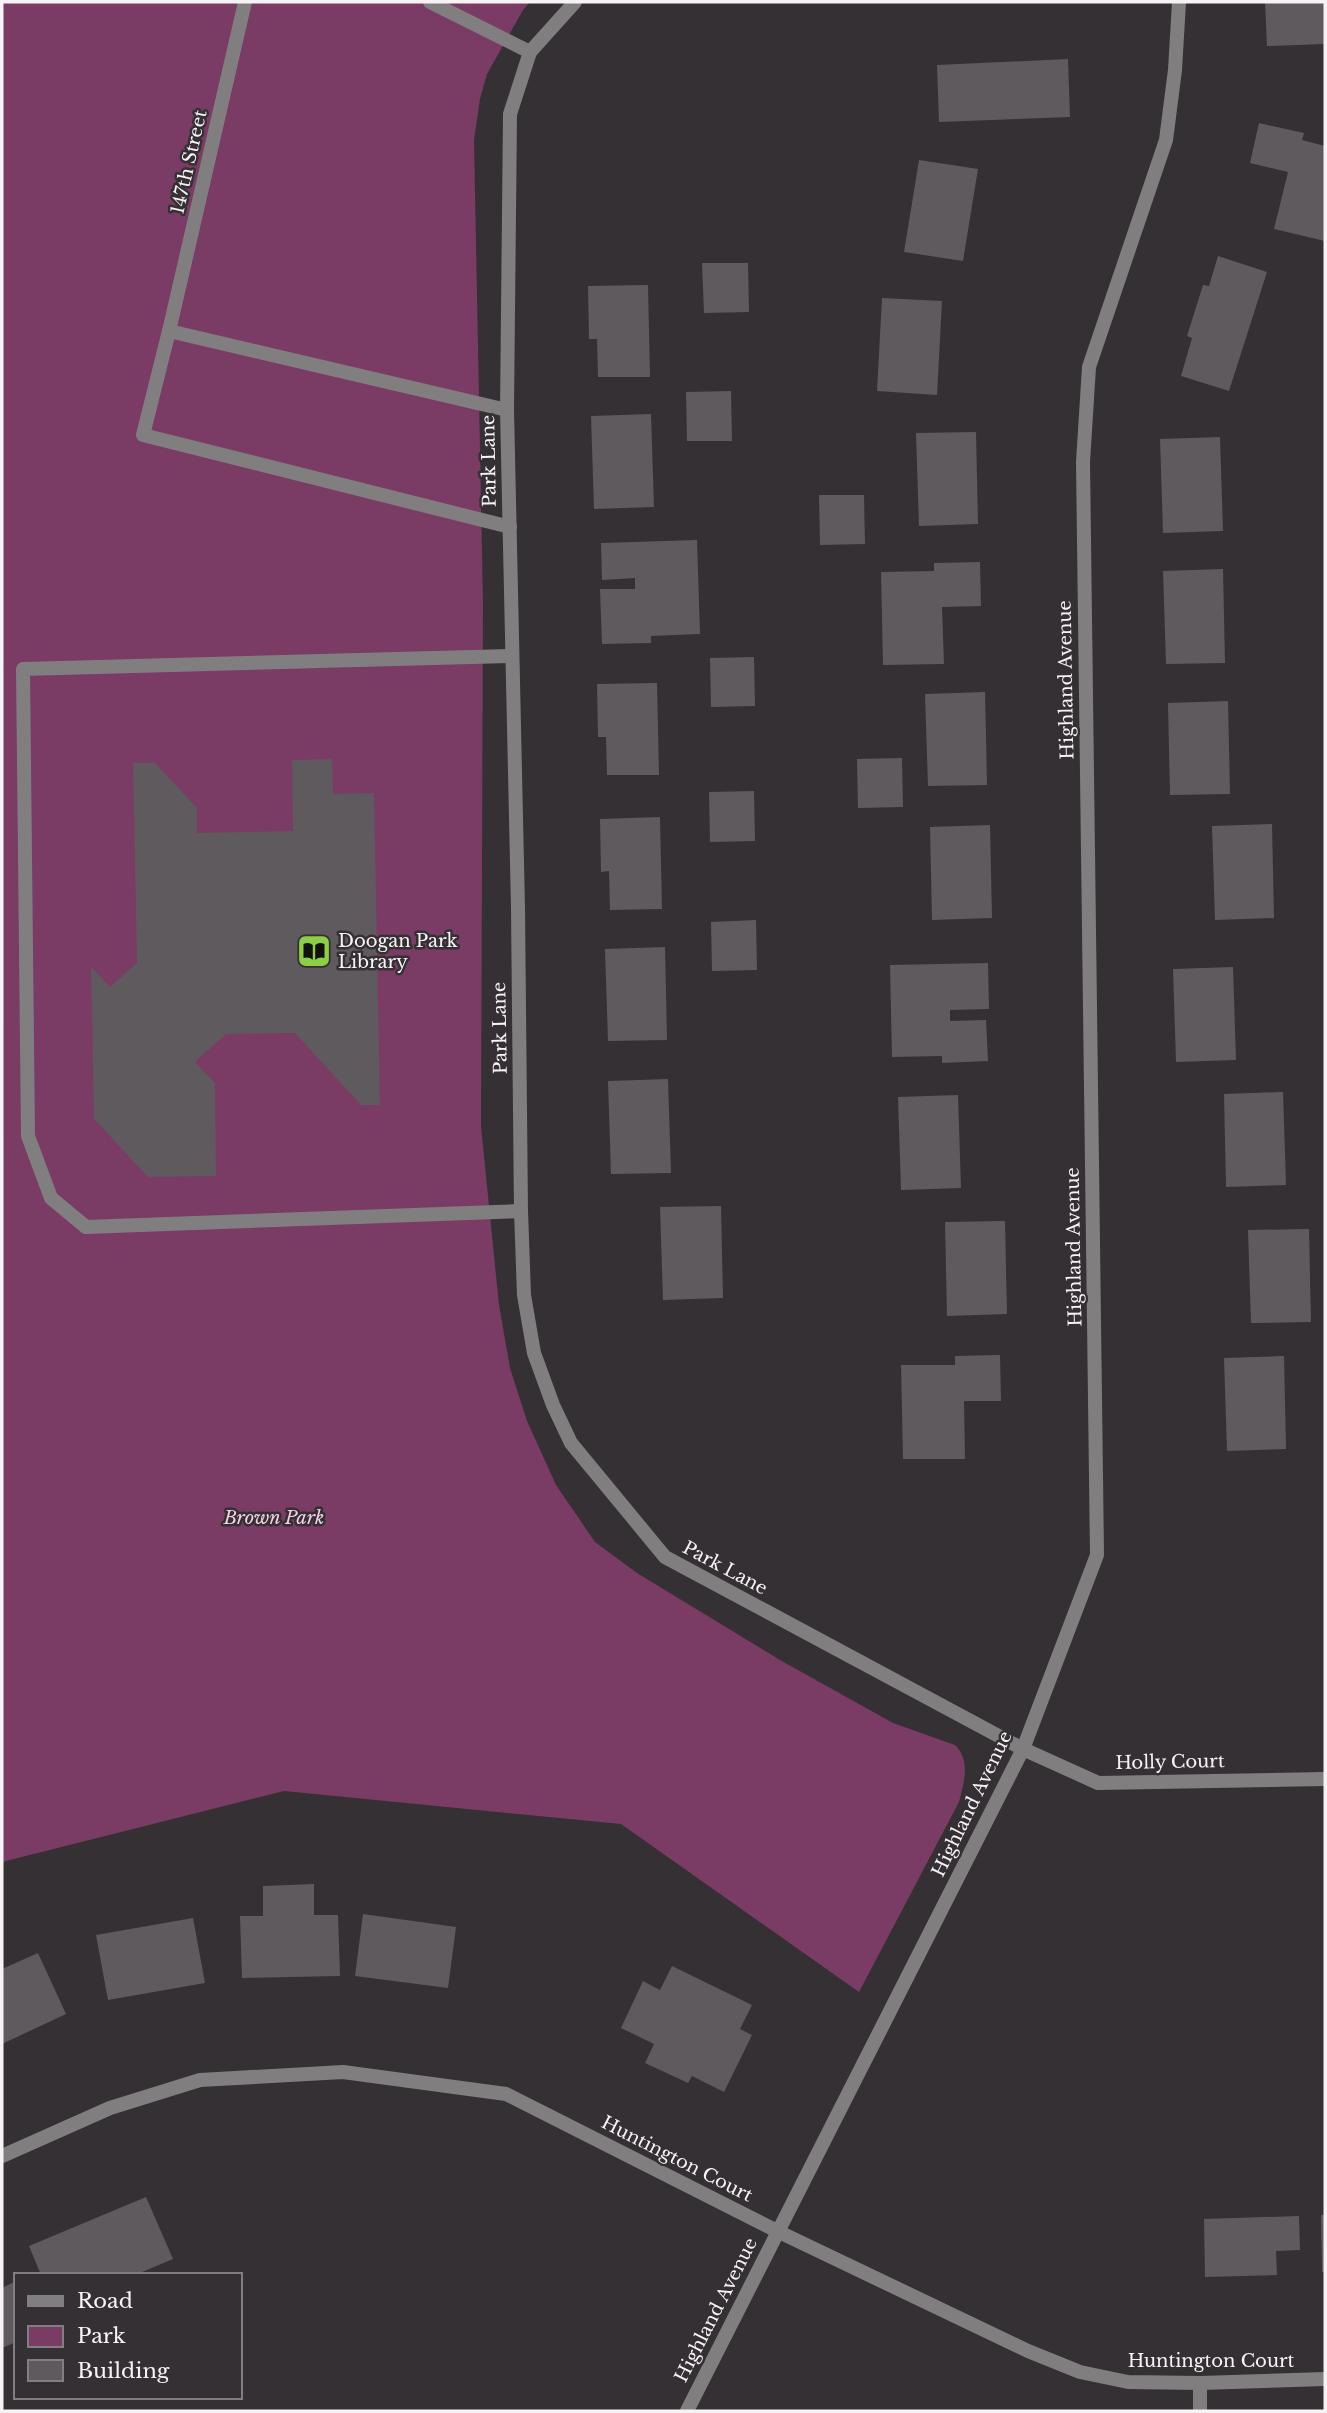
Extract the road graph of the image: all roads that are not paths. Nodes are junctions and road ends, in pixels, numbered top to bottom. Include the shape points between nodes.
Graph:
1 (246, 2) edge
2 (430, 2) edge
3 (575, 2) edge
4 (1179, 2) edge
5 (530, 52) junction
6 (169, 331) junction
7 (507, 410) junction
8 (510, 527) junction
9 (512, 656) junction
10 (521, 1211) junction
11 (1023, 1749) junction
12 (1325, 1779) edge
13 (2, 2156) edge
14 (777, 2231) junction
15 (1325, 2379) edge
16 (1200, 2383) junction
17 (687, 2411) edge
18 (1200, 2411) edge

1 - 6 street, 147th Street
2 - 5 street
3 - 5 street
4 - 11 street, Highland Avenue via 1166,140 1089,367 1083,461 1097,1555
5 - 7 street, Park Lane via 510,114
6 - 7 street
6 - 8 street, 147th Street via 143,435
7 - 8 street, Park Lane
8 - 9 street, Park Lane
9 - 10 street, Park Lane
9 - 10 street via 23,669 28,1136 51,1198 86,1227
10 - 11 street, Park Lane via 524,1295 534,1353 553,1405 571,1443 665,1558
11 - 12 street, Holly Court via 1098,1783
11 - 14 street, Highland Avenue
13 - 14 street, Huntington Court via 110,2108 200,2080 343,2072 506,2094
14 - 16 street, Huntington Court via 1080,2372 1128,2382
14 - 17 street, Highland Avenue
15 - 16 street, Huntington Court
16 - 18 street

